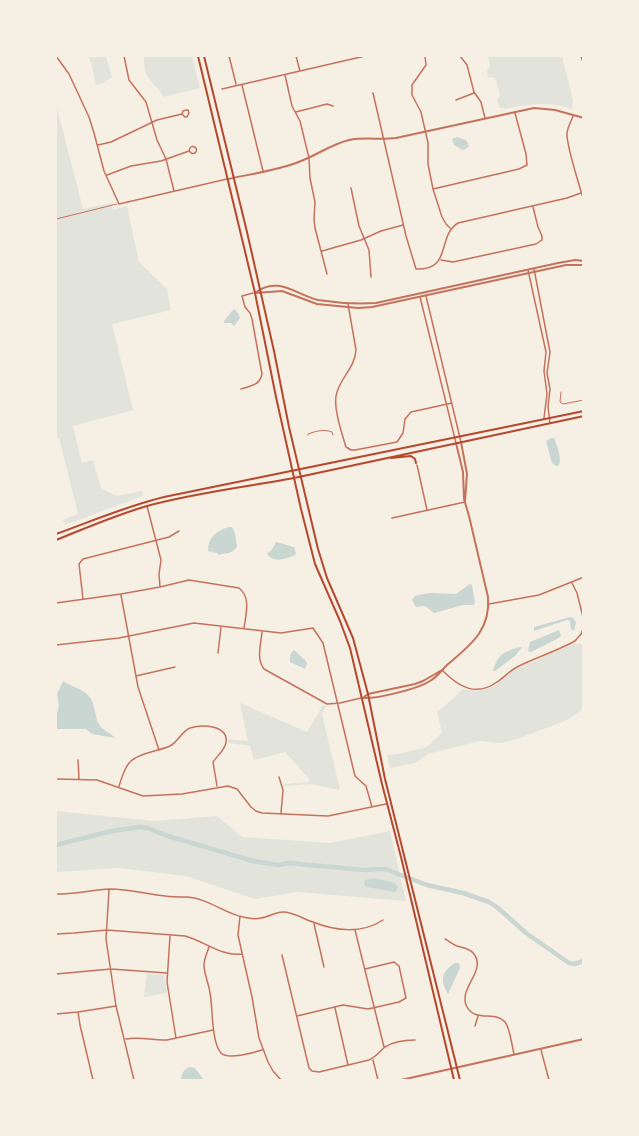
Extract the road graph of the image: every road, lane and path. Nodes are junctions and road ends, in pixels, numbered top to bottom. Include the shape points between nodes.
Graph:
1 (56, 56) edge
2 (124, 56) edge
3 (198, 56) edge
4 (204, 56) edge
5 (229, 56) edge
6 (296, 56) edge
7 (364, 56) edge
8 (425, 56) edge
9 (460, 56) edge
10 (581, 56) edge
11 (584, 65) edge
12 (300, 71) junction
13 (285, 75) junction
14 (242, 84) junction
15 (237, 85) junction
16 (222, 89) dead end
17 (373, 93) dead end
18 (475, 93) junction
19 (456, 100) dead end
20 (333, 106) dead end
21 (295, 112) junction
22 (515, 112) junction
23 (182, 114) dead end
24 (574, 115) junction
25 (485, 118) junction
26 (584, 118) edge
27 (152, 122) junction
28 (424, 131) junction
29 (383, 139) junction
30 (98, 146) junction
31 (189, 151) dead end
32 (309, 158) junction
33 (166, 159) junction
34 (263, 171) junction
35 (106, 175) junction
36 (234, 178) junction
37 (228, 179) junction
38 (351, 188) dead end
39 (434, 189) junction
40 (174, 192) junction
41 (581, 193) junction
42 (584, 196) edge
43 (119, 204) junction
44 (533, 206) junction
45 (56, 219) edge
46 (404, 224) junction
47 (451, 228) junction
48 (365, 238) junction
49 (321, 251) junction
50 (440, 259) junction
51 (558, 263) junction
52 (584, 263) edge
53 (559, 267) junction
54 (534, 271) junction
55 (529, 272) junction
56 (327, 274) dead end
57 (371, 277) dead end
58 (260, 289) junction
59 (425, 292) junction
60 (255, 293) junction
61 (261, 293) junction
62 (419, 293) junction
63 (426, 297) junction
64 (420, 298) junction
65 (348, 303) junction
66 (348, 307) junction
67 (241, 388) dead end
68 (561, 392) dead end
69 (584, 400) edge
70 (452, 404) junction
71 (446, 405) junction
72 (584, 411) edge
73 (584, 416) edge
74 (550, 418) junction
75 (544, 419) junction
76 (550, 423) junction
77 (308, 435) dead end
78 (333, 435) dead end
79 (460, 437) junction
80 (454, 438) junction
81 (461, 442) junction
82 (456, 443) junction
83 (385, 458) junction
84 (416, 463) joint
85 (299, 469) junction
86 (292, 471) junction
87 (300, 476) junction
88 (294, 478) junction
89 (146, 499) junction
90 (465, 501) junction
91 (147, 506) junction
92 (427, 510) junction
93 (392, 518) dead end
94 (179, 531) dead end
95 (56, 534) edge
96 (56, 540) edge
97 (156, 540) junction
98 (584, 577) edge
99 (572, 582) junction
100 (160, 587) junction
101 (121, 594) junction
102 (83, 599) junction
103 (56, 603) edge
104 (488, 604) junction
105 (584, 621) edge
106 (221, 626) junction
107 (583, 627) edge
108 (244, 628) junction
109 (262, 631) junction
110 (128, 636) junction
111 (56, 645) edge
112 (218, 652) dead end
113 (175, 667) dead end
114 (442, 670) junction
115 (136, 676) junction
116 (369, 697) junction
117 (363, 698) junction
118 (338, 704) junction
119 (159, 750) junction
120 (78, 760) dead end
121 (279, 777) dead end
122 (56, 779) edge
123 (79, 779) junction
124 (119, 787) junction
125 (217, 787) junction
126 (387, 804) junction
127 (372, 807) junction
128 (280, 814) junction
129 (405, 866) junction
130 (410, 887) junction
131 (109, 889) junction
132 (56, 894) edge
133 (240, 916) junction
134 (383, 920) dead end
135 (314, 923) junction
136 (106, 930) junction
137 (355, 930) junction
138 (56, 934) edge
139 (170, 935) junction
140 (445, 939) dead end
141 (210, 946) junction
142 (242, 954) junction
143 (282, 956) dead end
144 (324, 967) dead end
145 (111, 969) junction
146 (365, 969) junction
147 (167, 973) junction
148 (56, 974) edge
149 (116, 1006) junction
150 (334, 1007) junction
151 (374, 1008) junction
152 (78, 1012) junction
153 (56, 1014) edge
154 (478, 1015) junction
155 (296, 1016) junction
156 (475, 1026) dead end
157 (214, 1029) junction
158 (176, 1038) junction
159 (125, 1039) junction
160 (584, 1039) edge
161 (415, 1040) dead end
162 (384, 1048) junction
163 (541, 1049) junction
164 (263, 1050) junction
165 (514, 1055) junction
166 (373, 1059) junction
167 (348, 1065) junction
168 (457, 1068) junction
169 (452, 1069) junction
170 (93, 1080) edge
171 (134, 1080) edge
172 (281, 1080) edge
173 (378, 1080) edge
174 (401, 1080) edge
175 (454, 1080) edge
176 (460, 1080) edge
177 (549, 1080) edge

1 - 30 street via 69,74
2 - 27 street via 129,80 146,102
3 - 37 main road
4 - 36 main road
5 - 15 street
6 - 12 street
7 - 12 street
8 - 28 street via 426,67 412,90
9 - 18 street
10 - 11 street
12 - 13 street
13 - 14 street
13 - 21 street
14 - 15 street
14 - 34 street
15 - 16 street
17 - 29 street
18 - 19 street
18 - 25 street
20 - 21 street
21 - 32 street
22 - 24 street via 545,108
22 - 25 street
22 - 39 street via 527,165
23 - 27 street
24 - 26 street
24 - 41 street via 567,134
25 - 28 street
27 - 30 street
27 - 33 street
28 - 29 street
28 - 39 street
29 - 32 street via 350,140
29 - 46 street
30 - 35 street
31 - 33 street
32 - 34 street
32 - 49 street via 315,228
33 - 35 street via 131,165
33 - 40 street
34 - 36 street
35 - 43 street
36 - 37 street
36 - 58 main road
37 - 40 street
37 - 60 main road
38 - 48 street via 358,226
39 - 47 street via 442,217
40 - 43 street
41 - 42 street
41 - 44 street
43 - 45 lane
44 - 47 street via 466,220
44 - 50 street via 542,236 540,242 453,262
46 - 48 street
46 - 50 street via 415,269 426,268
47 - 50 street
48 - 49 street
48 - 57 street
49 - 56 street
51 - 52 street
51 - 53 street
51 - 54 street
52 - 53 street
53 - 54 street
54 - 55 street
54 - 74 street via 550,352
55 - 59 street
55 - 63 street
55 - 75 street via 546,352
58 - 60 street
58 - 61 main road
58 - 65 street via 285,287 318,300
59 - 62 street
59 - 63 street
60 - 61 street
60 - 67 street via 242,296 252,316 262,374 257,384
60 - 86 main road
61 - 66 street via 282,291 312,303
61 - 85 main road
62 - 64 street
62 - 65 street via 376,303
63 - 64 street
63 - 70 street
64 - 66 street via 372,308
64 - 71 street
65 - 66 street
66 - 71 street via 356,357 335,397 346,447 351,450 397,442 411,412
68 - 69 lane via 563,404
70 - 71 street
70 - 79 street
71 - 80 street
72 - 74 main road
73 - 76 main road
74 - 75 main road
74 - 76 street
75 - 79 main road
76 - 81 main road
77 - 78 lane via 325,430
79 - 80 main road
79 - 81 street
80 - 82 street
80 - 85 main road
81 - 82 main road
81 - 90 street via 467,474
82 - 83 main road
82 - 90 street
83 - 84 main road via 409,455
83 - 87 main road
84 - 92 street
85 - 86 main road
85 - 87 main road
86 - 88 main road
86 - 89 main road
87 - 88 main road
87 - 116 main road via 323,569 353,638
88 - 91 main road
88 - 117 main road via 315,564 347,637
89 - 91 street
89 - 95 main road
90 - 92 street
90 - 104 street
91 - 96 main road
91 - 97 street
92 - 93 street
94 - 97 street
97 - 100 street
97 - 102 street via 88,556 80,562
98 - 99 street
99 - 104 street via 534,597
99 - 105 street
100 - 101 street
100 - 108 street via 195,580 239,588 247,599
101 - 102 street
101 - 110 street
102 - 103 street
104 - 114 street via 480,633
106 - 108 street
106 - 110 street via 194,623
106 - 112 street
107 - 114 street via 572,643 509,671 483,688 460,686
108 - 109 street
109 - 118 street via 262,666 320,701
109 - 118 street via 285,633 313,628 323,643
110 - 111 street
110 - 115 street
113 - 115 street
114 - 116 street via 415,684
115 - 119 street
116 - 117 street
116 - 129 main road
117 - 118 street
117 - 126 main road
118 - 127 street via 355,776 366,786
119 - 124 street via 132,760
119 - 125 street via 174,744 188,729 218,729 226,739 213,762
120 - 123 street
121 - 128 street via 283,790
122 - 123 street
123 - 124 street
124 - 125 street via 143,796
125 - 128 street via 237,789 256,811
126 - 127 street
126 - 129 main road
127 - 128 street via 328,816
129 - 130 main road
130 - 168 main road
130 - 169 main road
131 - 132 street
131 - 133 street via 196,898
131 - 136 street
133 - 135 street via 261,919 283,912
133 - 142 street
134 - 137 street
135 - 137 street
135 - 144 street
136 - 138 street
136 - 139 street
136 - 145 street
137 - 146 street
139 - 141 street via 196,939
139 - 147 street
140 - 154 street via 470,951 477,959 465,996 467,1008
141 - 142 street
141 - 157 street via 204,964
142 - 164 street
143 - 155 street
145 - 147 street
145 - 148 street
145 - 149 street
146 - 151 street
146 - 151 street via 394,962 399,966 406,998
147 - 158 street
149 - 152 street
149 - 159 street
150 - 151 street
150 - 155 street
150 - 167 street
151 - 162 street
152 - 153 street
152 - 170 street
154 - 156 street
154 - 165 street via 505,1022
155 - 167 street via 312,1071
157 - 158 street
157 - 164 street via 224,1055
158 - 159 street
159 - 171 street
160 - 163 street
161 - 162 street
162 - 166 street
163 - 165 street
163 - 177 street
164 - 172 street
165 - 168 street
166 - 167 street
166 - 173 street
168 - 169 street
168 - 176 main road
169 - 174 street
169 - 175 main road

